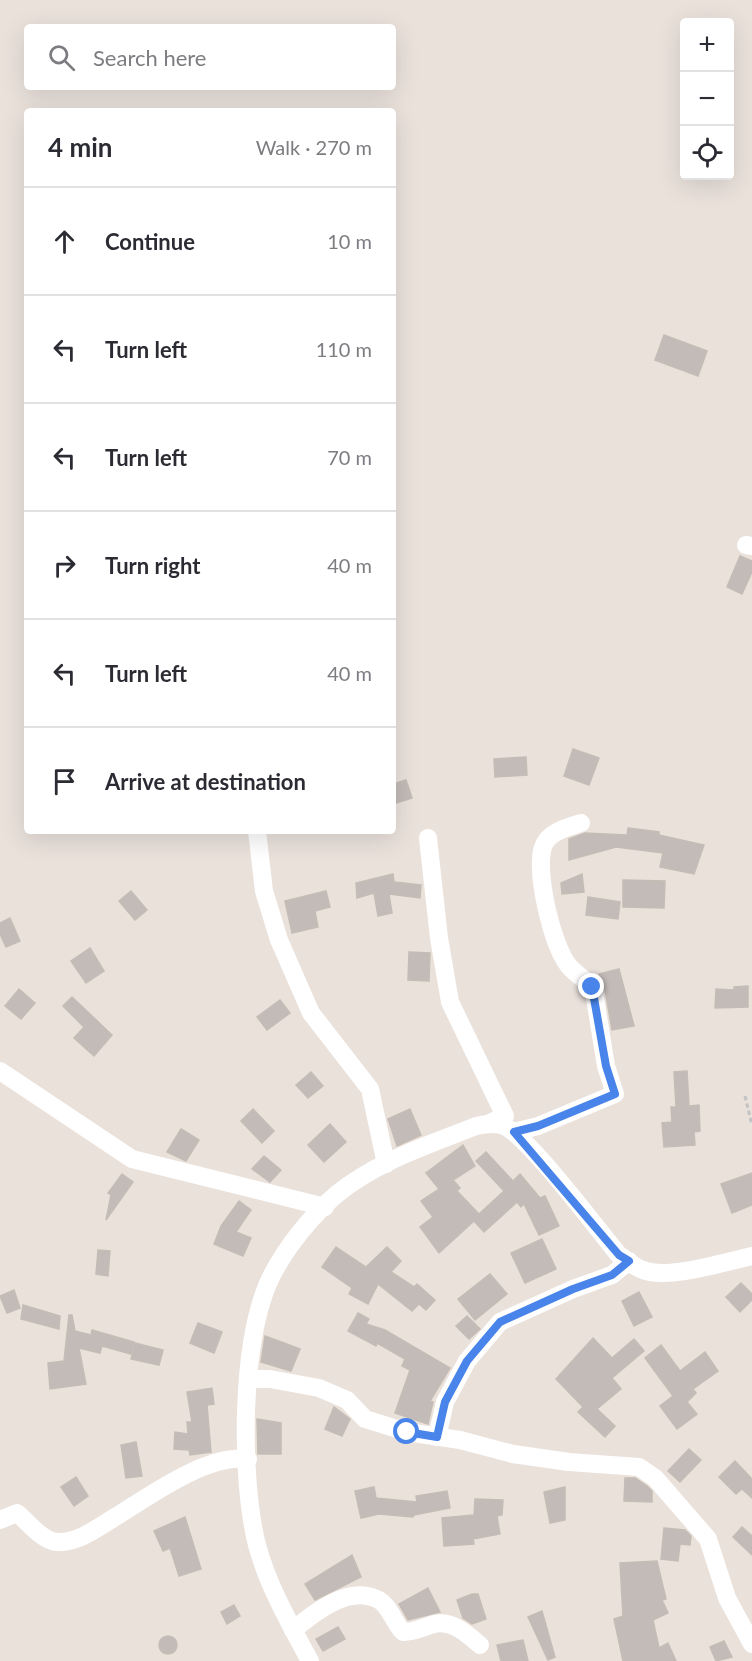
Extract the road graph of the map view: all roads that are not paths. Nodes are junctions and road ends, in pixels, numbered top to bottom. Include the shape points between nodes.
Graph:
1 (581, 823) dead end
2 (257, 834) edge
3 (428, 838) dead end
4 (0, 1071) edge
5 (490, 1123) junction
6 (514, 1132) junction
7 (386, 1164) junction
8 (325, 1207) junction
9 (751, 1259) edge
10 (629, 1261) junction
11 (249, 1379) junction
12 (437, 1437) junction
13 (248, 1459) junction
14 (0, 1520) edge
15 (293, 1629) junction
16 (480, 1644) dead end
17 (752, 1644) edge
18 (310, 1661) edge

1 - 6 street via 558,831 543,846 541,874 559,949 569,966 592,987 615,1094
2 - 7 street via 264,891 279,940 311,1013 370,1089
3 - 5 street via 450,1002 505,1116
4 - 8 street via 132,1159
5 - 6 street
5 - 7 street
6 - 10 street via 619,1255
7 - 8 street via 363,1175
8 - 11 street via 289,1248 271,1276 256,1328
9 - 10 street via 669,1272 644,1271
10 - 12 street via 612,1275 500,1322 467,1361 456,1381 445,1402
11 - 12 street via 319,1388 347,1400 365,1419
11 - 13 street
12 - 17 street via 513,1454 639,1467 655,1478 708,1539 727,1598
13 - 14 street via 213,1464 172,1482 84,1536 57,1542 43,1536 17,1513
13 - 15 street via 250,1507 258,1546 279,1604
15 - 16 street via 319,1610 355,1594 378,1599 403,1632 435,1623 450,1624
15 - 18 street

